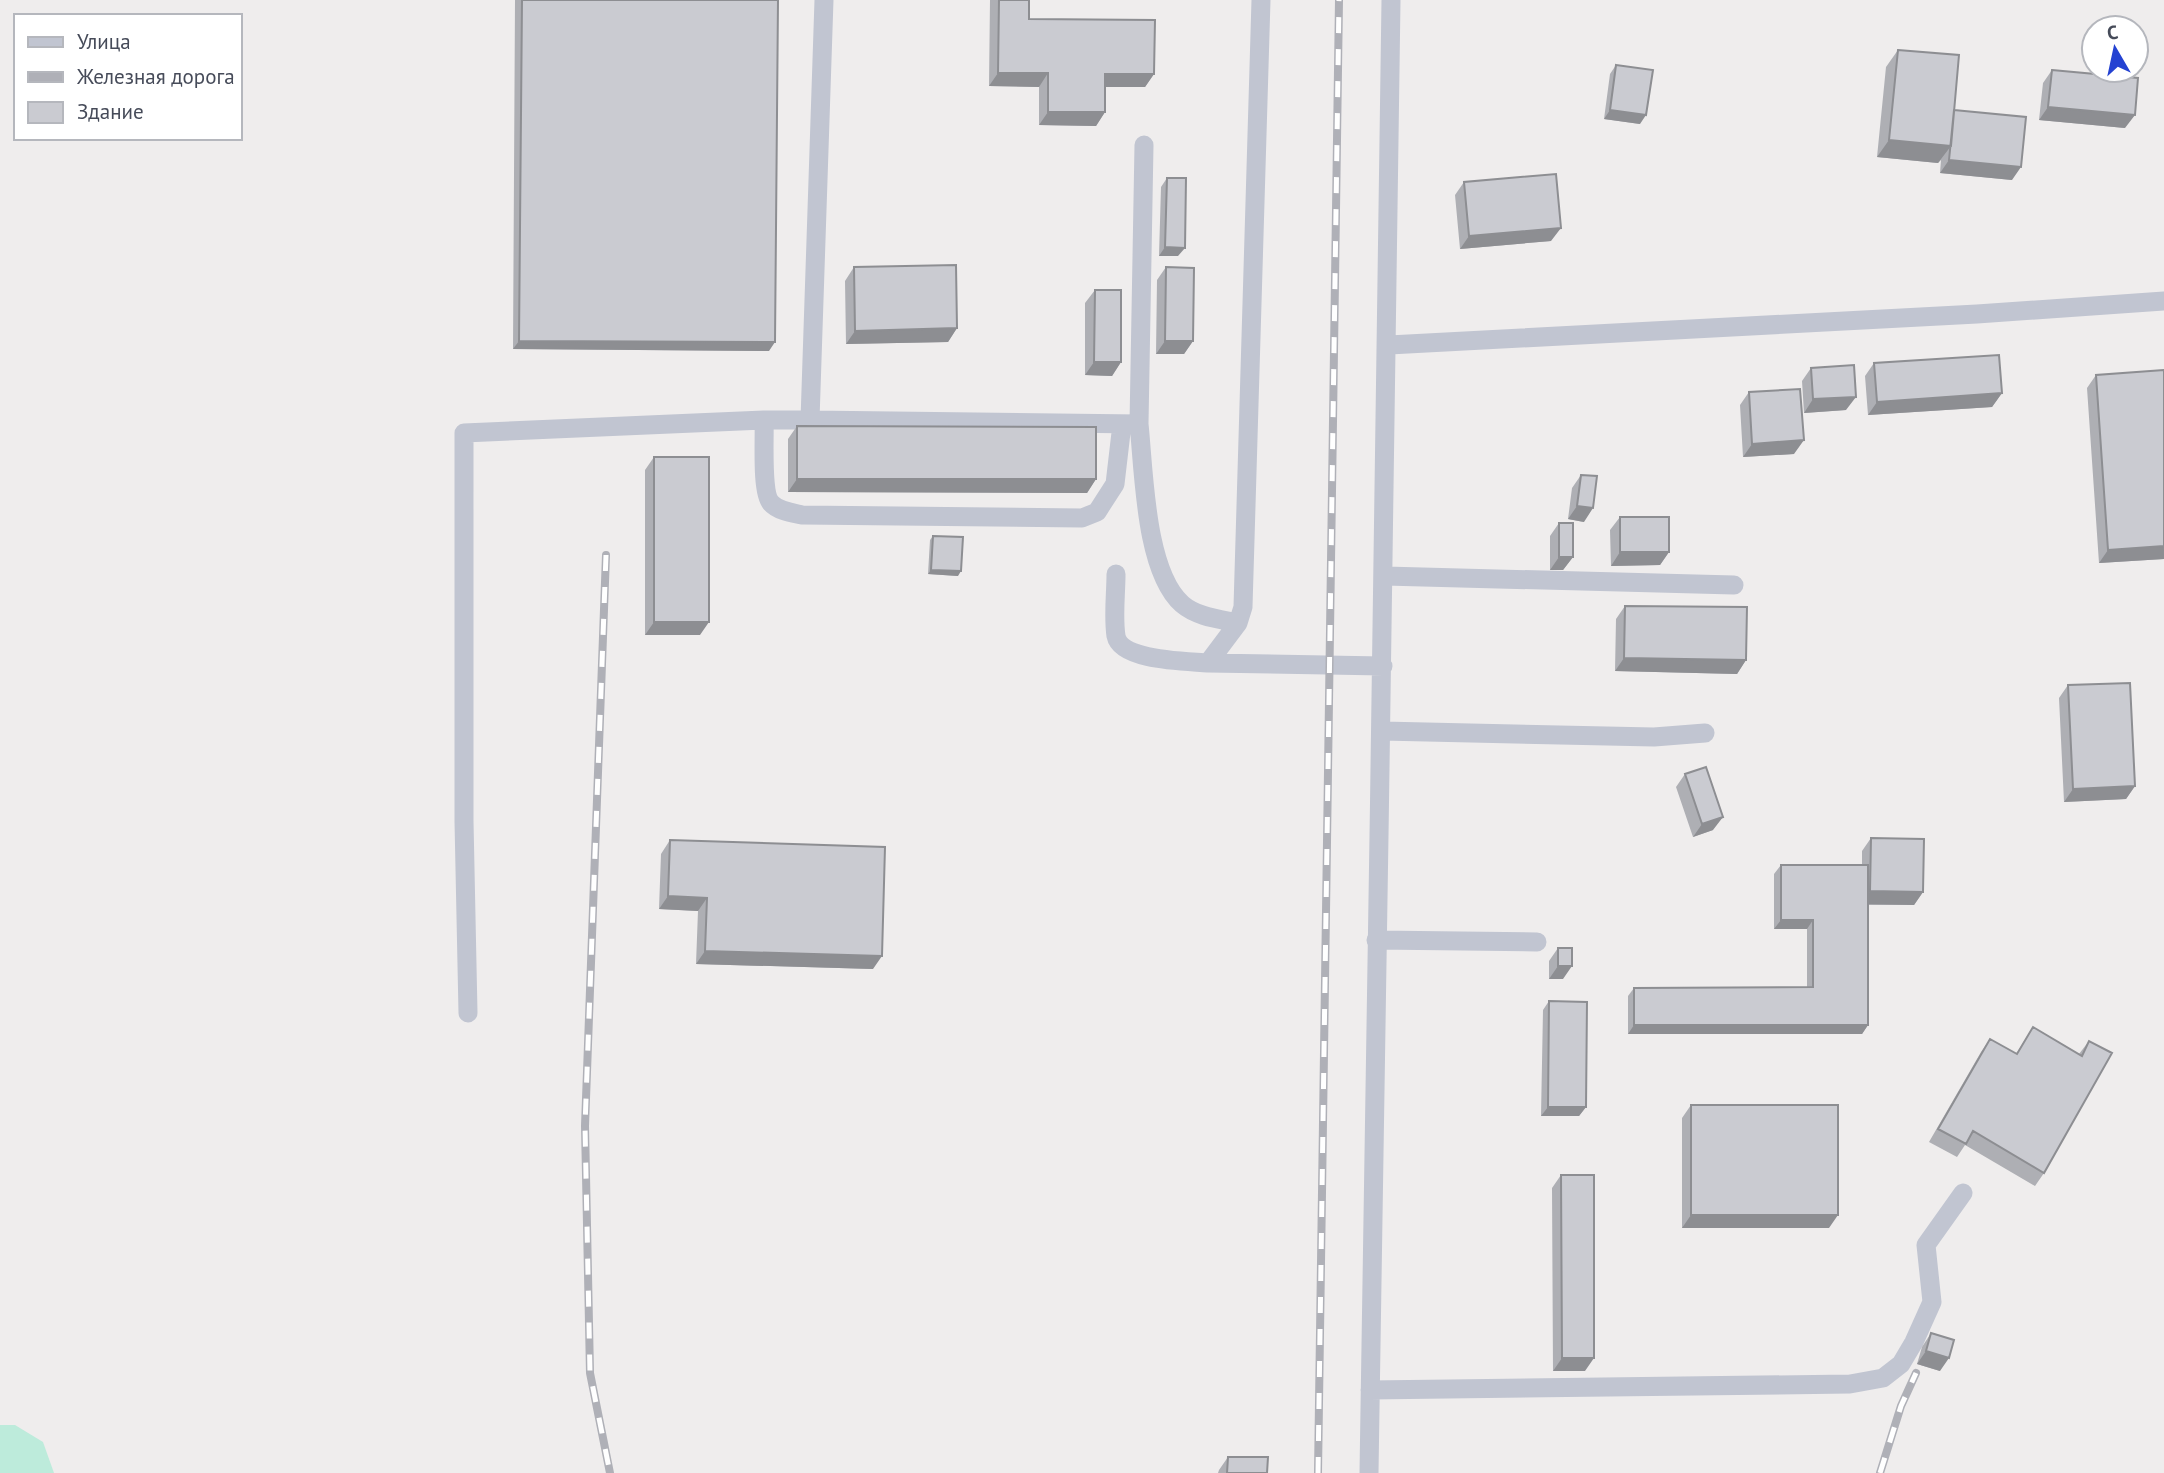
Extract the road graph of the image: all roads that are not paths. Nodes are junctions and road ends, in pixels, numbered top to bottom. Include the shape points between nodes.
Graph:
1 (824, 0) edge
2 (1261, 0) edge
3 (1391, 0) edge
4 (1144, 145) dead end
5 (2164, 301) edge
6 (1389, 345) junction
7 (810, 419) junction
8 (764, 420) junction
9 (1130, 424) junction
10 (1116, 574) dead end
11 (1385, 576) junction
12 (1734, 585) dead end
13 (1238, 623) junction
14 (1208, 663) junction
15 (1383, 666) junction
16 (1382, 730) junction
17 (1705, 733) dead end
18 (1376, 940) junction
19 (1537, 942) dead end
20 (468, 1013) dead end
21 (1963, 1194) dead end
22 (1370, 1390) junction
23 (1368, 1473) edge

1 - 7 street
2 - 13 street via 1243,607
3 - 6 street
4 - 9 street
5 - 6 street
6 - 11 street
7 - 8 street
7 - 9 street
8 - 9 street via 766,491 771,503 786,512 1058,518 1082,518 1097,512 1115,484
8 - 20 street via 464,433
9 - 13 street via 1151,537 1164,580 1182,604 1206,617
10 - 14 street via 1116,638 1122,648 1148,657
11 - 12 street
11 - 15 street
13 - 14 street
14 - 15 street
15 - 16 street
16 - 17 street via 1654,737
16 - 18 street
18 - 19 street
18 - 22 street
21 - 22 street via 1926,1245 1932,1302 1901,1364 1883,1378 1850,1384
22 - 23 street

